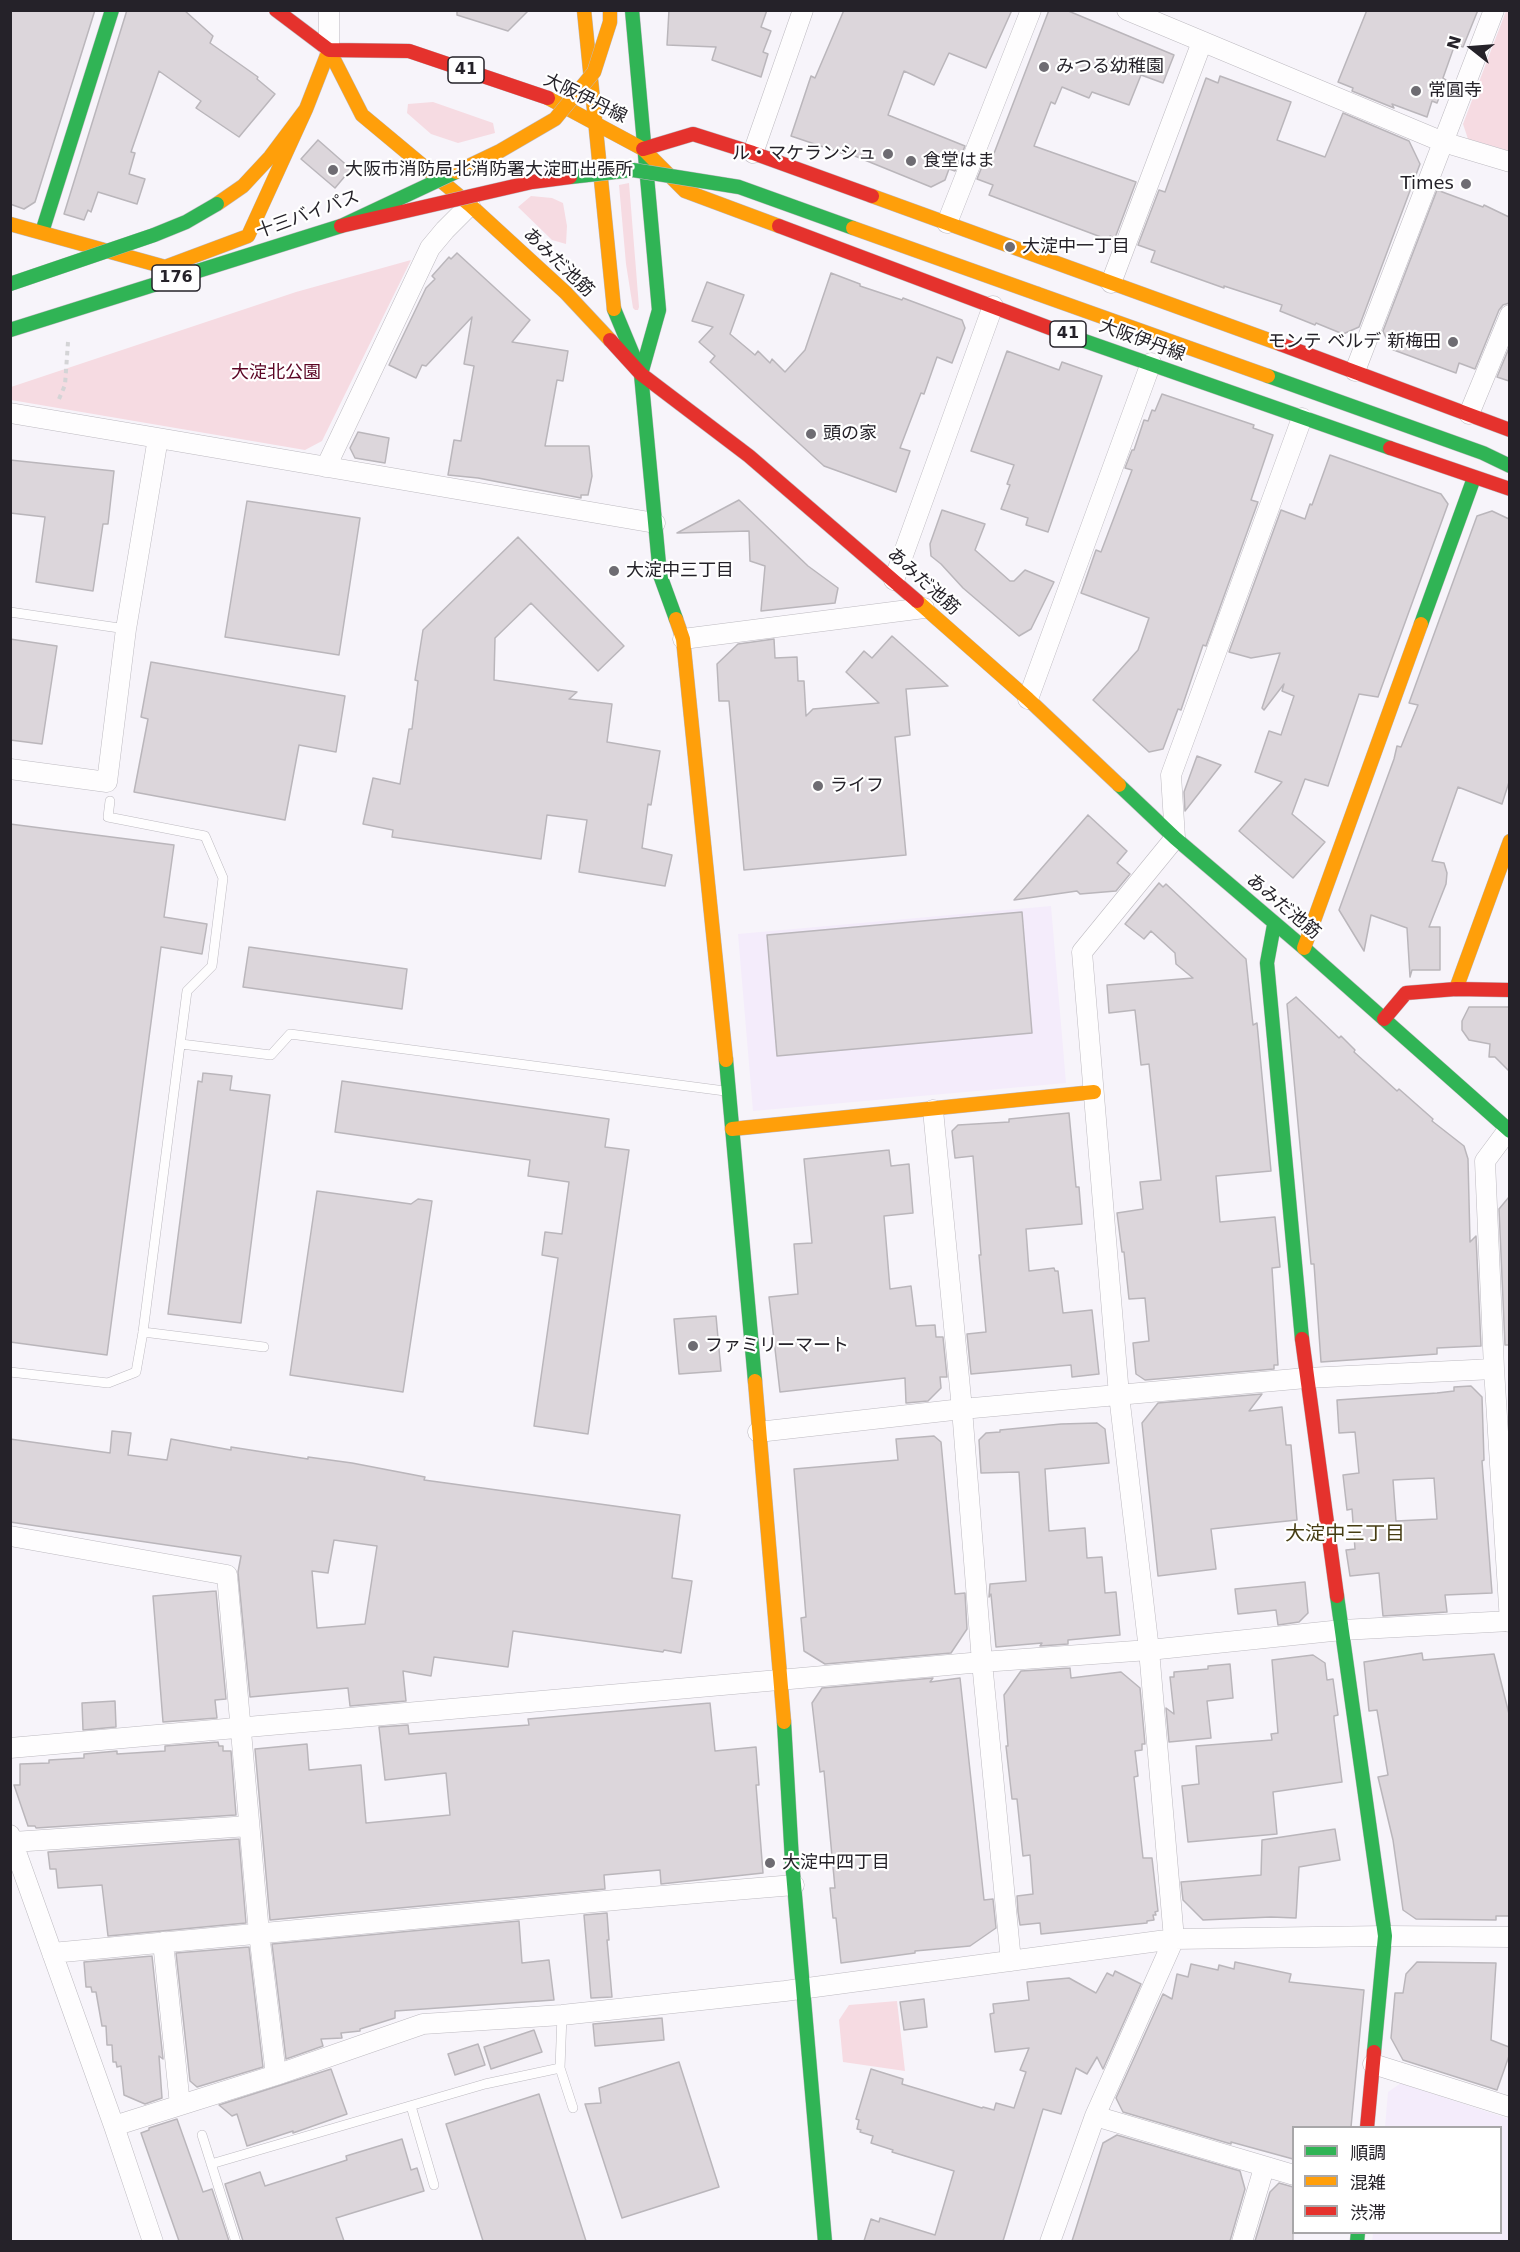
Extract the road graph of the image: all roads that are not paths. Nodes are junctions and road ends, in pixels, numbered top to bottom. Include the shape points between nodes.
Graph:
1 (112, 10) edge
2 (276, 10) edge
3 (329, 10) edge
4 (584, 10) edge
5 (610, 10) edge
6 (632, 10) edge
7 (803, 10) edge
8 (1031, 10) edge
9 (1127, 10) edge
10 (1494, 10) edge
11 (1202, 42) junction
12 (329, 50) junction
13 (306, 109) junction
14 (596, 123) junction
15 (1443, 142) junction
16 (643, 149) junction
17 (753, 153) junction
18 (1509, 162) edge
19 (470, 206) junction
20 (947, 223) junction
21 (10, 224) edge
22 (341, 226) junction
23 (42, 232) junction
24 (1111, 283) junction
25 (10, 284) edge
26 (993, 306) junction
27 (1509, 315) edge
28 (10, 330) edge
29 (1151, 363) junction
30 (1355, 371) junction
31 (641, 374) junction
32 (10, 413) edge
33 (1469, 414) junction
34 (1302, 418) junction
35 (1509, 430) edge
36 (158, 438) junction
37 (1509, 466) edge
38 (326, 467) junction
39 (1474, 478) junction
40 (1509, 489) edge
41 (654, 523) junction
42 (894, 580) junction
43 (924, 608) junction
44 (10, 612) edge
45 (126, 629) junction
46 (683, 639) junction
47 (1028, 699) junction
48 (10, 769) edge
49 (110, 801) dead end
50 (1175, 838) junction
51 (1509, 841) edge
52 (1275, 925) junction
53 (1304, 948) junction
54 (1456, 989) junction
55 (1509, 990) edge
56 (1384, 1019) junction
57 (181, 1044) junction
58 (729, 1092) junction
59 (1094, 1092) junction
60 (933, 1110) junction
61 (732, 1129) junction
62 (1508, 1130) edge
63 (143, 1332) junction
64 (264, 1347) dead end
65 (1494, 1369) junction
66 (10, 1372) edge
67 (1306, 1378) junction
68 (1119, 1395) junction
69 (962, 1409) junction
70 (759, 1432) junction
71 (10, 1536) edge
72 (1509, 1621) edge
73 (1342, 1630) junction
74 (1149, 1650) junction
75 (982, 1662) junction
76 (782, 1681) junction
77 (240, 1726) junction
78 (10, 1748) edge
79 (249, 1826) junction
80 (12, 1839) edge
81 (794, 1885) junction
82 (259, 1933) junction
83 (1385, 1936) junction
84 (1509, 1937) edge
85 (1174, 1939) junction
86 (163, 1942) junction
87 (52, 1953) junction
88 (1011, 1961) junction
89 (804, 1989) junction
90 (562, 2015) junction
91 (1373, 2064) junction
92 (560, 2068) junction
93 (276, 2074) junction
94 (180, 2105) junction
95 (411, 2106) junction
96 (1509, 2108) edge
97 (573, 2109) dead end
98 (1095, 2116) junction
99 (114, 2126) junction
100 (1367, 2126) edge
101 (202, 2135) dead end
102 (211, 2164) junction
103 (1264, 2168) junction
104 (1292, 2175) edge
105 (434, 2185) dead end
106 (822, 2240) edge
107 (153, 2241) edge
108 (236, 2241) edge
109 (1050, 2241) edge
110 (1242, 2241) edge

1 - 23 main road
2 - 12 main road
3 - 12 street
4 - 14 main road
5 - 22 main road, 十三バイパス / 176, bridge via 594,72 555,119 500,151
6 - 16 main road
7 - 17 street
8 - 20 street
9 - 11 street
10 - 15 street
11 - 15 street
11 - 24 street
12 - 13 main road
12 - 14 main road, 大阪伊丹線 / 41 via 409,51 550,99
12 - 19 main road, あみだ池筋 via 362,115
13 - 23 main road via 248,236 165,267
13 - 25 main road, bridge via 263,165 243,186 217,204 154,235
14 - 16 main road, 大阪伊丹線 / 41
14 - 31 main road via 612,304
15 - 18 street
15 - 30 street
16 - 17 main road via 693,135
16 - 26 main road, 大阪伊丹線 / 41 via 685,191
16 - 31 main road via 659,310
17 - 20 main road
19 - 31 main road, あみだ池筋 via 566,293
19 - 38 street via 430,248
20 - 24 main road
21 - 23 main road
22 - 28 main road, 十三バイパス / 176, bridge
22 - 37 main road, bridge via 532,182 633,170 739,187 1483,453
24 - 30 main road
26 - 29 main road, 大阪伊丹線 / 41
26 - 42 street
27 - 33 street
29 - 34 main road, 大阪伊丹線 / 41
29 - 47 street
30 - 33 main road
31 - 41 main road
31 - 42 main road, あみだ池筋 via 749,456
32 - 36 street
33 - 35 main road
34 - 39 main road, 大阪伊丹線 / 41
34 - 50 street via 1171,775
36 - 38 street
36 - 45 street
38 - 41 street
39 - 40 main road, 大阪伊丹線 / 41
39 - 53 main road
41 - 46 main road via 660,574
42 - 43 main road, あみだ池筋
43 - 46 street
43 - 47 main road, あみだ池筋
44 - 45 lane
45 - 48 street via 106,782
46 - 58 main road
47 - 50 main road, あみだ池筋
49 - 57 lane via 108,817 204,836 224,878 212,966 187,991
50 - 52 main road, あみだ池筋
50 - 59 street via 1082,952
51 - 54 main road
52 - 53 main road, あみだ池筋
52 - 67 main road via 1267,963
53 - 56 main road, あみだ池筋
54 - 55 main road
54 - 56 main road via 1406,993
56 - 62 main road, あみだ池筋
57 - 58 lane via 271,1055 290,1034
57 - 63 lane
58 - 61 main road
59 - 60 main road
59 - 68 street
60 - 61 main road
60 - 69 street
61 - 70 main road
62 - 65 street via 1485,1161
63 - 64 lane
63 - 66 lane via 136,1372 108,1383
65 - 67 street
65 - 72 street
67 - 68 street
67 - 73 main road
68 - 69 street
68 - 74 street
69 - 70 street
69 - 75 street
70 - 76 main road
71 - 77 street via 227,1575
72 - 73 street
73 - 74 street
73 - 83 main road
74 - 75 street
74 - 85 street
75 - 76 street
75 - 88 street
76 - 77 street
76 - 81 main road
77 - 78 street
77 - 79 street
79 - 80 street
79 - 82 street
80 - 87 street
81 - 82 street
81 - 89 main road
82 - 86 street
82 - 93 street
83 - 84 street
83 - 85 street
83 - 91 main road
85 - 88 street
85 - 98 street
86 - 87 street
86 - 94 street
87 - 99 street
88 - 89 street
89 - 90 street
89 - 106 main road
90 - 92 lane
90 - 93 street via 423,2024
91 - 96 street
91 - 100 main road
92 - 95 lane via 485,2084
92 - 97 lane
93 - 94 street
94 - 99 street
95 - 102 lane
95 - 105 lane
98 - 103 street
98 - 109 street
99 - 107 street
101 - 102 lane
102 - 108 lane
103 - 104 street
103 - 110 street

